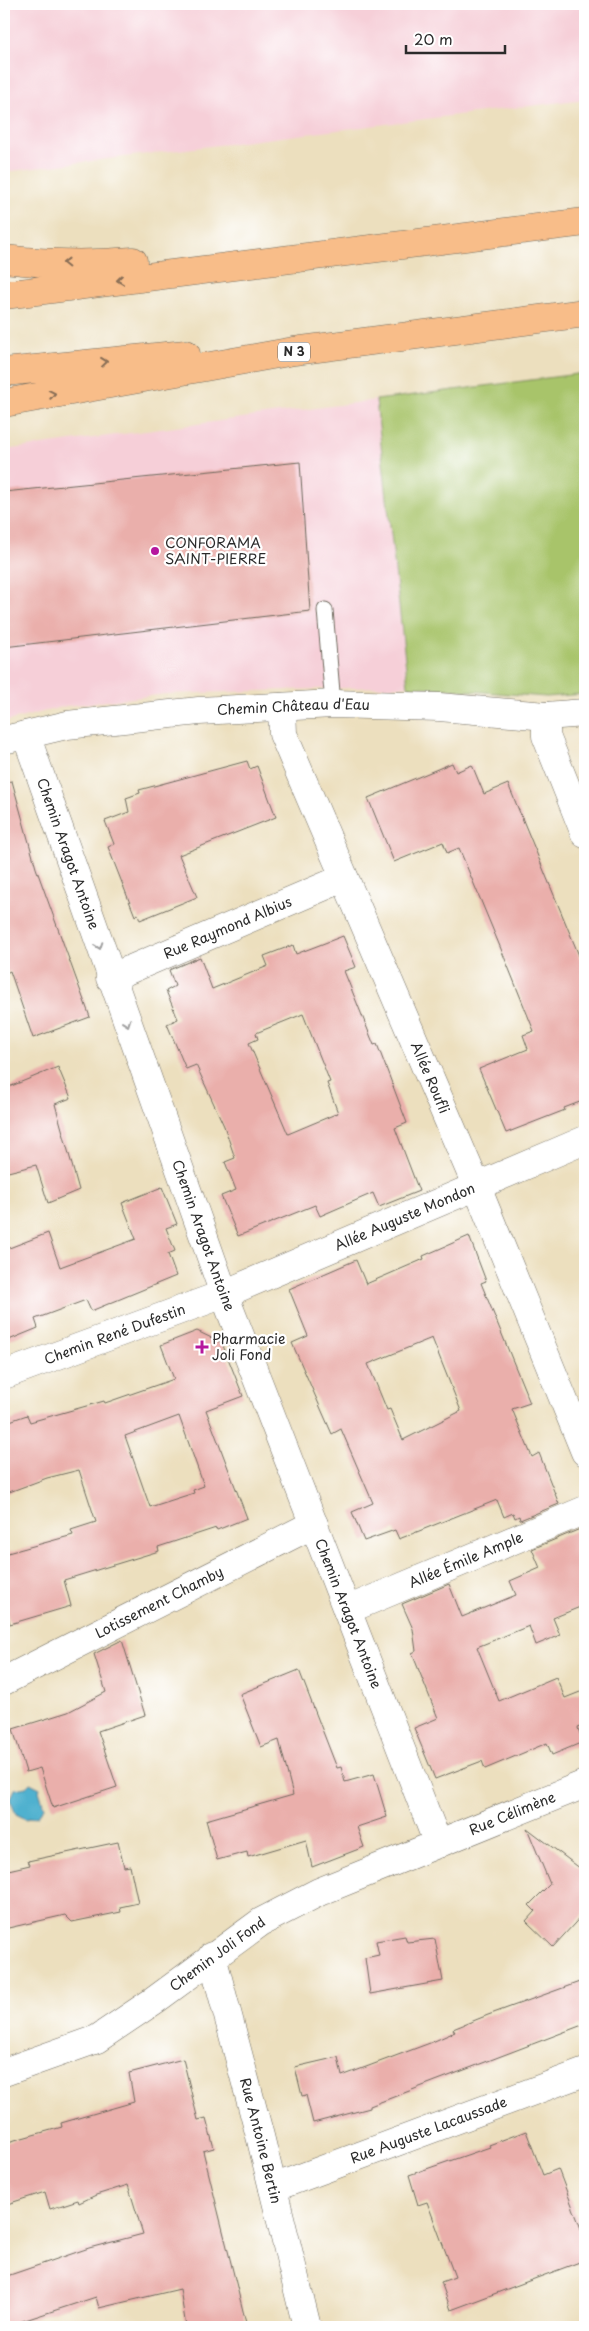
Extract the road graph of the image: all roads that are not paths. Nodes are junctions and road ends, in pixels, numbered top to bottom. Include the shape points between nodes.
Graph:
1 (585, 218) edge
2 (585, 222) edge
3 (4, 259) edge
4 (4, 295) edge
5 (585, 313) edge
6 (4, 372) edge
7 (4, 402) edge
8 (325, 610) dead end
9 (333, 704) junction
10 (282, 707) junction
11 (585, 713) edge
12 (546, 716) junction
13 (15, 737) edge
14 (585, 834) edge
15 (344, 878) junction
16 (110, 978) junction
17 (585, 1140) edge
18 (476, 1185) junction
19 (224, 1294) junction
20 (4, 1375) edge
21 (585, 1450) edge
22 (585, 1510) edge
23 (314, 1524) junction
24 (347, 1610) junction
25 (4, 1681) edge
26 (585, 1784) edge
27 (438, 1844) junction
28 (212, 1956) junction
29 (4, 2072) edge
30 (585, 2072) edge
31 (273, 2188) junction
32 (307, 2327) edge

1 -> 3 highway via 100,264
2 -> 4 highway
6 -> 5 highway, N 3
7 -> 5 highway, N 3 via 294,351
8 - 9 lane
9 - 10 street, Chemin Château d'Eau
9 - 12 street, Chemin Château d'Eau via 439,707
10 - 13 street, Chemin Château d'Eau via 199,711 76,724
10 - 15 street, Allée Roufli via 283,734
11 - 12 street, Chemin Château d'Eau
12 - 14 street via 546,736
13 -> 16 street, Chemin Aragot Antoine
15 - 16 street, Rue Raymond Albius
15 - 18 street, Allée Roufli
16 -> 19 street, Chemin Aragot Antoine
17 - 18 street, Allée Auguste Mondon
18 - 19 street, Allée Auguste Mondon
18 - 21 street, Allée Roufli
19 - 20 street, Chemin René Dufestin
19 - 23 street, Chemin Aragot Antoine
22 - 24 street, Allée Émile Ample
23 - 24 street, Chemin Aragot Antoine
23 - 25 street, Lotissement Chamby
24 - 27 street, Chemin Aragot Antoine
26 - 27 street, Rue Célimène
27 - 28 street, Chemin Joli Fond via 318,1892 261,1922
28 - 29 street, Chemin Joli Fond via 97,2039
28 - 31 street, Rue Antoine Bertin
30 - 31 street, Rue Auguste Lacaussade
31 - 32 street, Rue Antoine Bertin

